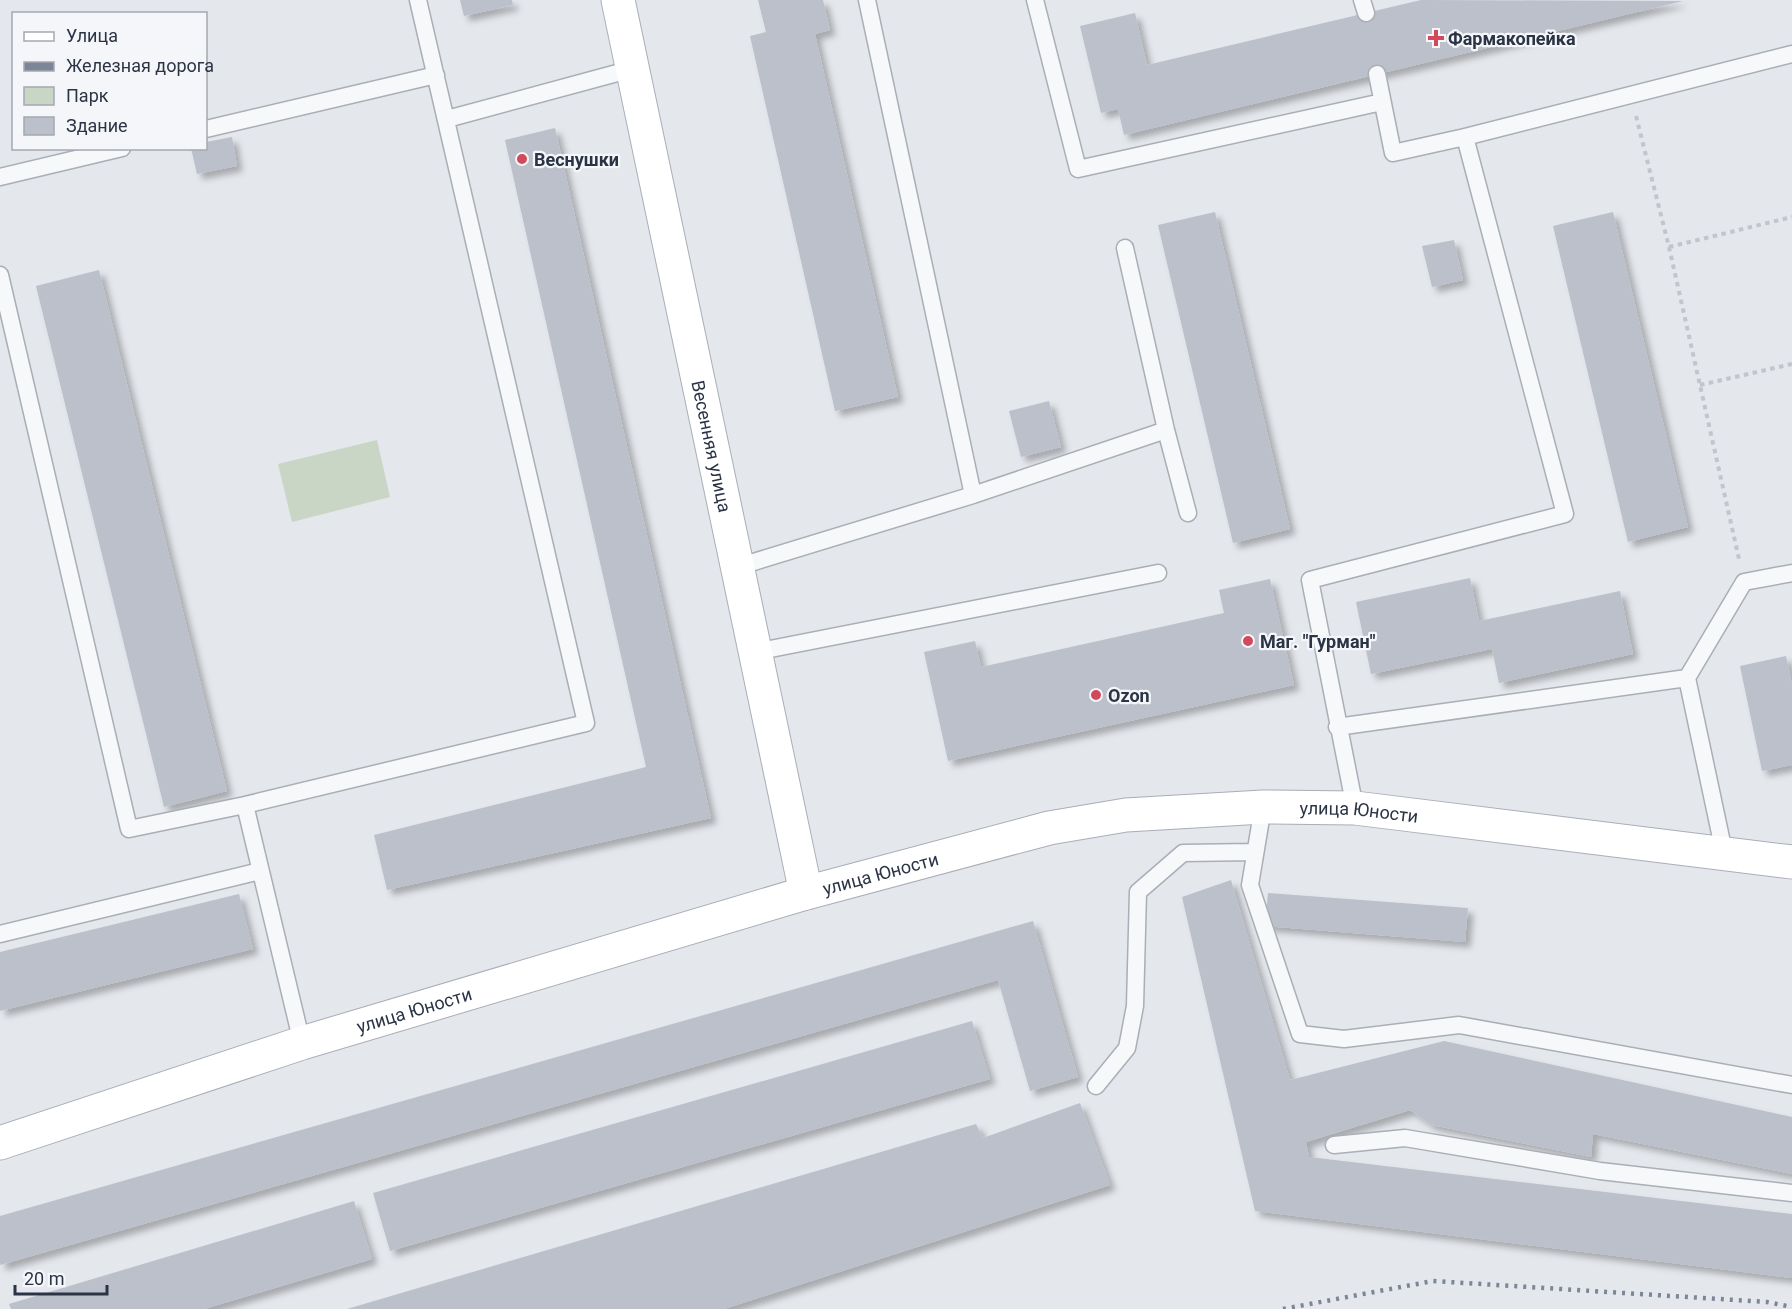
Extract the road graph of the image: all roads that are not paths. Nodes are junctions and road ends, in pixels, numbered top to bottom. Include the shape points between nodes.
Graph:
1 (418, 0) edge
2 (618, 0) edge
3 (867, 0) edge
4 (1035, 0) edge
5 (1792, 54) edge
6 (632, 69) junction
7 (1377, 74) dead end
8 (435, 75) junction
9 (1382, 102) junction
10 (447, 119) junction
11 (207, 129) edge
12 (1465, 137) junction
13 (114, 150) edge
14 (0, 177) edge
15 (1125, 248) dead end
16 (0, 275) edge
17 (1166, 430) junction
18 (973, 495) junction
19 (1188, 513) dead end
20 (737, 567) junction
21 (1158, 573) dead end
22 (1792, 573) edge
23 (755, 652) junction
24 (1688, 678) junction
25 (1337, 727) junction
26 (245, 805) junction
27 (1263, 807) junction
28 (1355, 808) junction
29 (1254, 852) junction
30 (1724, 852) junction
31 (1792, 862) edge
32 (260, 870) junction
33 (806, 893) junction
34 (0, 934) edge
35 (302, 1043) junction
36 (1792, 1085) edge
37 (1096, 1086) dead end
38 (0, 1143) edge
39 (1334, 1145) dead end
40 (1792, 1194) edge

1 - 8 lane
2 - 6 street, Весенняя улица
3 - 18 lane
4 - 9 lane via 1078,169
5 - 12 lane
6 - 10 lane
6 - 20 street, Весенняя улица
7 - 9 lane
8 - 10 lane
8 - 11 lane
9 - 12 lane via 1393,153
10 - 26 lane via 586,723
12 - 25 lane via 1565,514 1310,580
13 - 14 lane
15 - 17 lane
16 - 26 lane via 129,829
17 - 18 lane
17 - 19 lane
18 - 20 lane
20 - 23 street, Весенняя улица
21 - 23 lane
22 - 24 lane via 1744,582
23 - 33 street, Весенняя улица
24 - 25 lane
24 - 30 lane
25 - 28 lane
26 - 32 lane
27 - 28 street, улица Юности
27 - 29 lane
27 - 33 street, улица Юности via 1126,815 1049,828
28 - 30 street, улица Юности
29 - 36 lane via 1250,885 1300,1034 1344,1039 1459,1025
29 - 37 lane via 1184,853 1138,892 1136,1006 1127,1048
30 - 31 street, улица Юности
32 - 34 lane
32 - 35 lane
33 - 35 street, улица Юности
35 - 38 street, улица Юности
39 - 40 lane via 1405,1138 1600,1171

